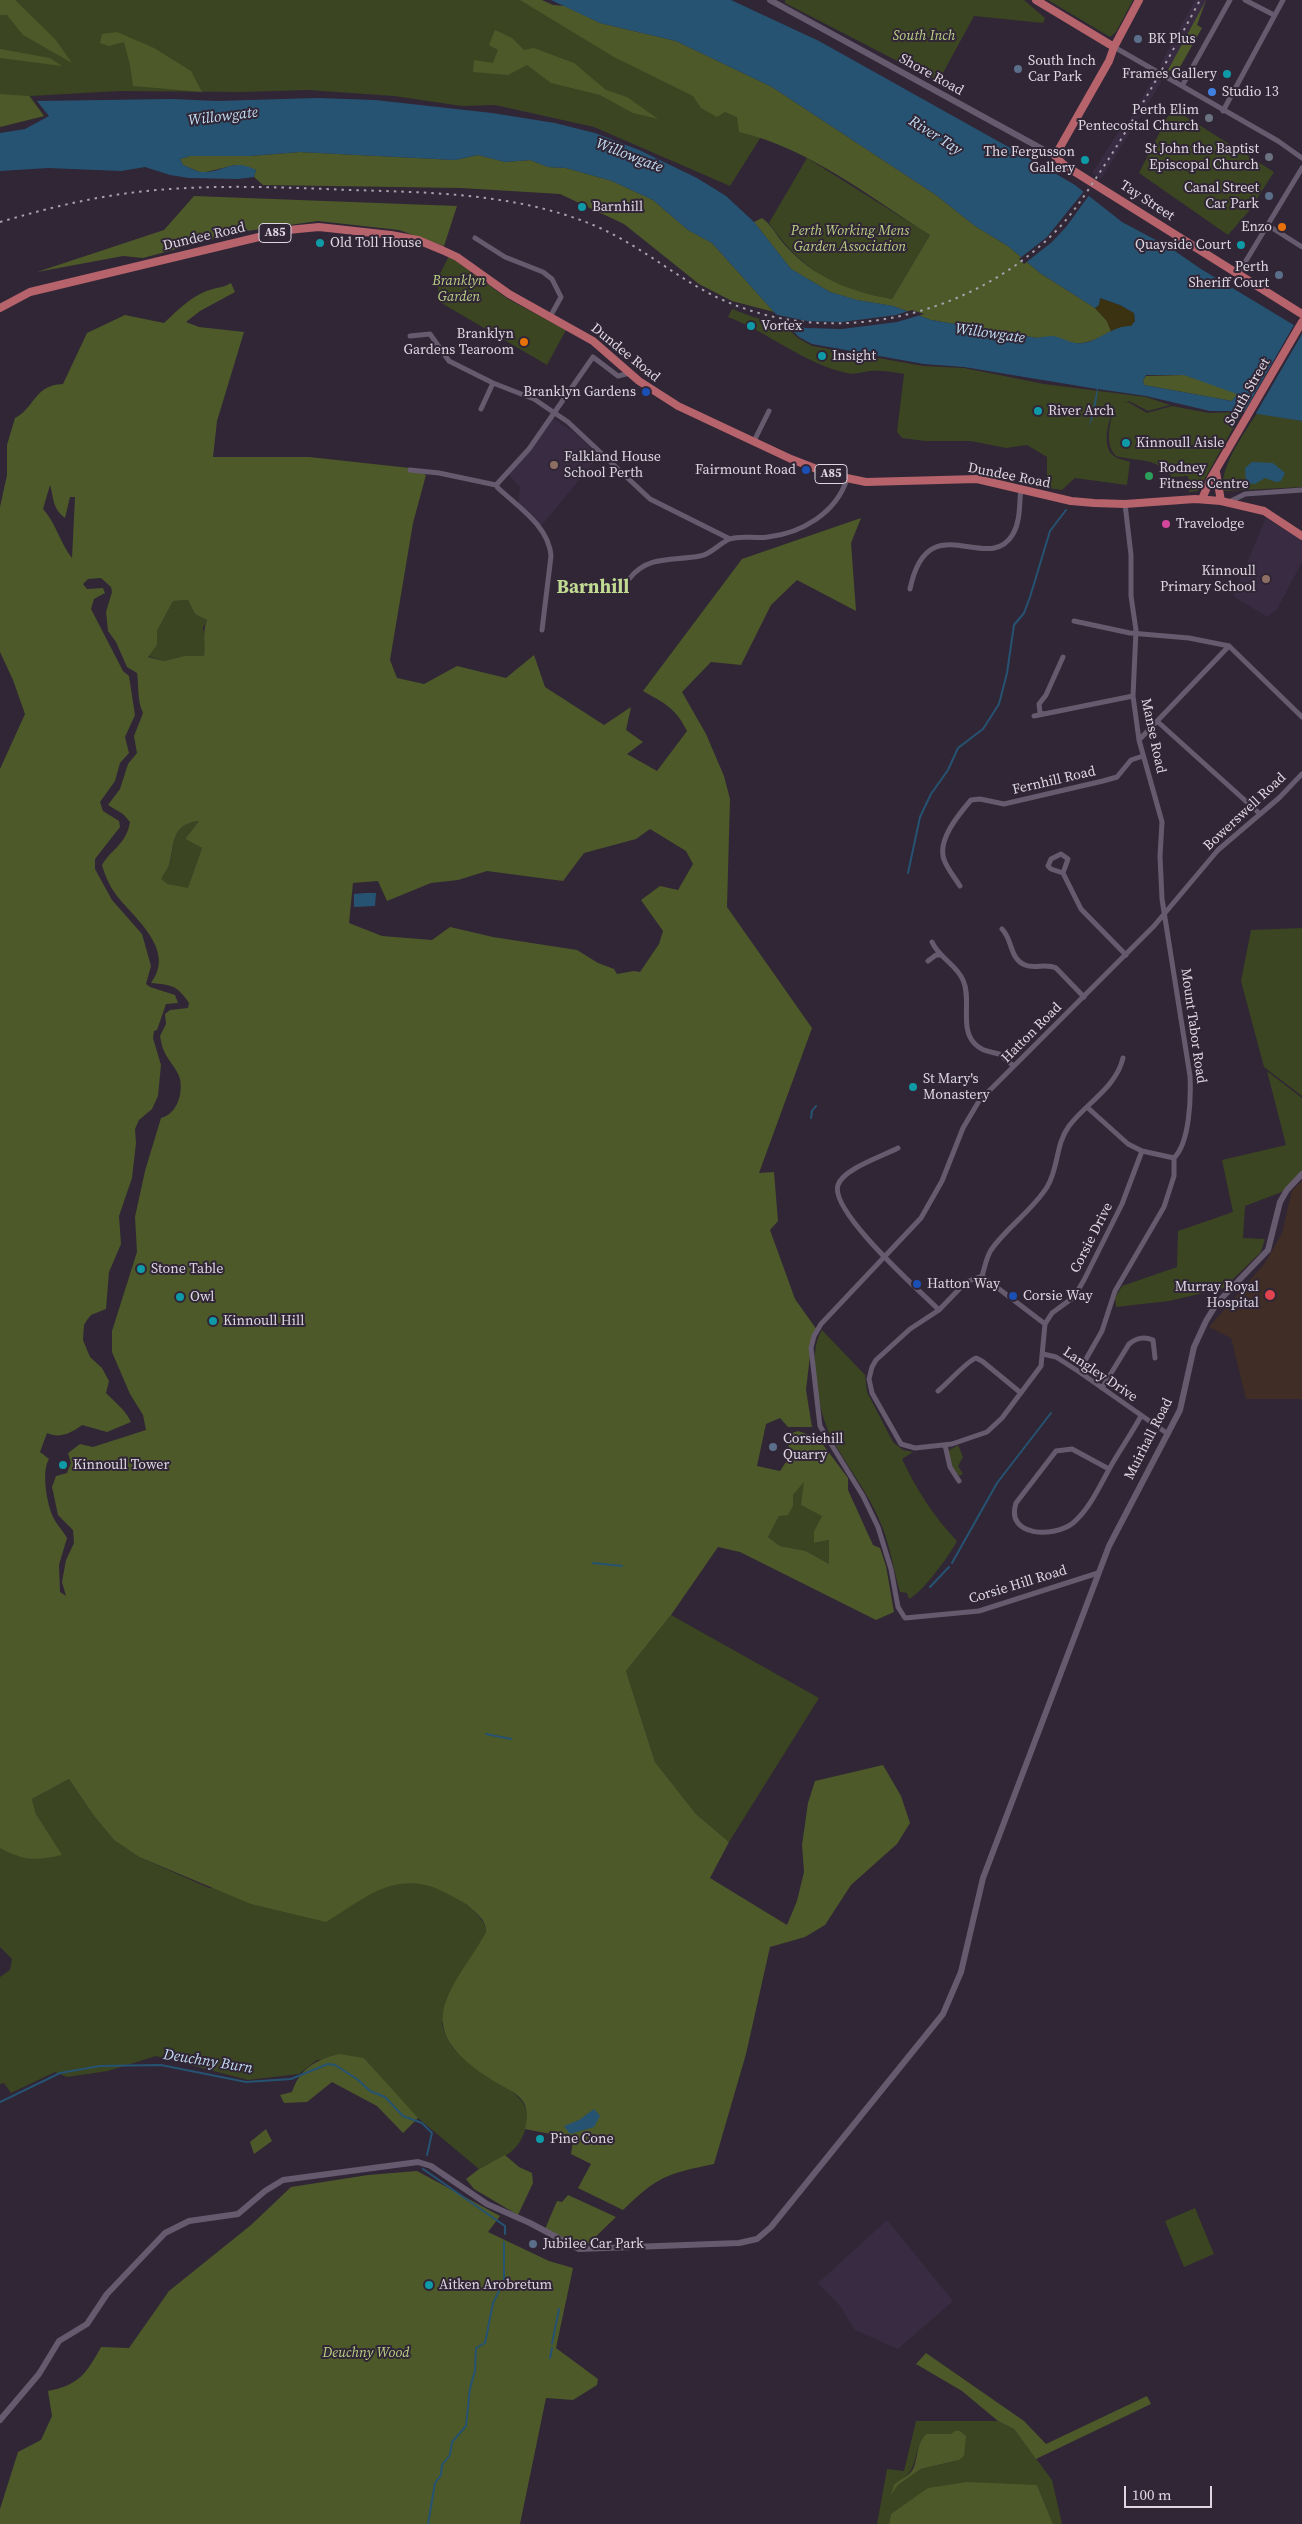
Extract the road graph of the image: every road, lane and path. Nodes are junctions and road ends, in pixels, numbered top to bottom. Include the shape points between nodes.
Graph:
1 (770, 0) edge
2 (1036, 0) edge
3 (1140, 0) edge
4 (1230, 0) edge
5 (1245, 0) edge
6 (1283, 0) edge
7 (1274, 15) junction
8 (1114, 46) junction
9 (1182, 86) junction
10 (1223, 111) junction
11 (1054, 156) junction
12 (1302, 158) edge
13 (1302, 168) edge
14 (1269, 226) junction
15 (475, 238) dead end
16 (1302, 248) edge
17 (1238, 274) junction
18 (0, 308) edge
19 (1302, 314) edge
20 (550, 317) junction
21 (1301, 323) edge
22 (410, 336) dead end
23 (630, 374) junction
24 (493, 383) junction
25 (481, 409) dead end
26 (769, 411) dead end
27 (554, 412) junction
28 (754, 442) junction
29 (410, 470) dead end
30 (1216, 472) junction
31 (846, 479) junction
32 (496, 485) junction
33 (1021, 488) junction
34 (1302, 490) edge
35 (1202, 499) junction
36 (1225, 501) junction
37 (1125, 504) junction
38 (1302, 536) edge
39 (730, 539) junction
40 (630, 578) dead end
41 (910, 589) dead end
42 (1074, 621) dead end
43 (542, 630) dead end
44 (1136, 634) junction
45 (1230, 646) junction
46 (1063, 657) dead end
47 (1132, 696) junction
48 (1045, 714) junction
49 (1034, 716) dead end
50 (1302, 717) edge
51 (1158, 722) junction
52 (1139, 740) junction
53 (1143, 756) junction
54 (1302, 774) edge
55 (1259, 814) junction
56 (1063, 873) dead end
57 (960, 886) dead end
58 (1165, 912) junction
59 (1002, 929) dead end
60 (932, 942) dead end
61 (1126, 955) junction
62 (940, 956) junction
63 (928, 961) dead end
64 (1084, 996) junction
65 (1122, 1058) dead end
66 (1014, 1066) junction
67 (1088, 1108) junction
68 (898, 1148) dead end
69 (1142, 1151) junction
70 (1174, 1158) junction
71 (1302, 1174) edge
72 (885, 1258) junction
73 (982, 1276) junction
74 (939, 1310) junction
75 (1045, 1324) junction
76 (1044, 1354) junction
77 (1086, 1358) dead end
78 (1155, 1358) dead end
79 (1102, 1388) junction
80 (938, 1390) dead end
81 (1021, 1393) junction
82 (1141, 1416) junction
83 (1168, 1434) junction
84 (945, 1445) junction
85 (1109, 1469) junction
86 (959, 1481) dead end
87 (1098, 1573) junction
88 (0, 2420) edge

1 - 11 street, Shore Road
2 - 8 main road
3 - 8 main road
4 - 9 street
5 - 7 street
6 - 7 street
7 - 10 street
8 - 9 street
8 - 11 main road via 1109,61
9 - 10 street
10 - 12 street
11 - 17 main road, Tay Street
13 - 14 street
14 - 16 street
14 - 17 street
15 - 20 street via 505,257 543,272 552,279 561,297
17 - 19 main road, Tay Street
18 - 20 main road, Dundee Road / A85 via 30,292 105,272 288,230 319,227 418,240 457,257 509,294
20 - 23 main road, Dundee Road / A85 via 593,341
21 - 30 main road, South Street
22 - 24 street via 430,334 449,360
23 - 27 street via 618,376 593,357
23 - 28 main road, Dundee Road / A85 via 678,406
24 - 25 street
24 - 27 street via 534,399
26 - 28 street
27 - 32 street via 529,450
27 - 39 street via 587,438 650,499
28 - 31 main road, Dundee Road / A85
29 - 32 street
30 - 35 main road, South Street
30 - 36 main road
31 - 33 main road, Dundee Road / A85 via 866,482 977,479
31 - 39 street via 831,505 810,524 769,537
32 - 43 street via 544,531 549,544 551,556
33 - 37 main road, Dundee Road / A85 via 1071,501
33 - 41 street via 1018,518 1008,539 986,548 973,549 949,543 937,546 921,560
34 - 36 street via 1245,494
35 - 36 main road, Dundee Road / A85
35 - 37 main road, Dundee Road / A85
36 - 38 main road, Dundee Road / A85 via 1264,511
37 - 44 street, Manse Road
39 - 40 street via 701,556 653,561 636,570
42 - 44 street
44 - 45 street via 1189,638
44 - 47 street, Manse Road
45 - 50 street
45 - 51 street
46 - 48 street via 1039,704 1040,713
47 - 48 street
47 - 52 street, Manse Road
48 - 49 street
51 - 52 street
51 - 55 street
52 - 53 street, Manse Road
53 - 57 street, Fernhill Road via 1131,760 1117,777 1103,781 1004,804 971,800 942,846 945,862
53 - 58 street, Manse Road via 1162,822 1160,856
54 - 55 street, Bowerswell Road
55 - 58 street, Bowerswell Road via 1218,850
56 - 61 street via 1081,909
58 - 61 street, Hatton Road
58 - 70 street, Mount Tabor Road via 1191,1091 1187,1125
59 - 64 street via 1019,961 1028,966 1050,965 1056,968
60 - 62 street
61 - 64 street, Hatton Road
62 - 63 street
62 - 66 street via 964,980 968,1032 972,1041 982,1050 1000,1055
64 - 66 street, Hatton Road
65 - 67 street via 1110,1083
66 - 72 street, Hatton Road via 969,1116 932,1200 921,1218
67 - 69 street via 1122,1140
67 - 73 street via 1062,1136 1054,1173 1046,1189 991,1251
68 - 72 street via 854,1169 838,1185 840,1204
69 - 70 street
69 - 75 street, Corsie Drive via 1124,1201 1084,1280 1074,1297 1052,1313
70 - 77 street, Mount Tabor Road via 1174,1176 1164,1207 1115,1291 1102,1331
71 - 83 street, Muirhall Road via 1280,1202 1268,1250 1206,1321 1194,1347 1183,1403
72 - 74 street
72 - 87 street, Corsie Hill Road via 821,1324 814,1336 810,1355 820,1426 878,1527 891,1569 899,1613 909,1619 978,1611
73 - 74 street via 966,1282
73 - 75 street
74 - 84 street via 910,1329 876,1360 869,1379 872,1393 901,1444 915,1448
75 - 76 street
76 - 79 street, Langley Drive via 1064,1362
76 - 81 street via 1040,1369
78 - 79 street via 1153,1340 1135,1339
79 - 82 street, Langley Drive
80 - 81 street via 976,1358
81 - 84 street via 990,1430 962,1442
82 - 83 street, Langley Drive
82 - 85 street
83 - 87 street, Muirhall Road via 1121,1520
84 - 86 street via 950,1466
85 - 85 street via 1083,1512 1067,1527 1038,1533 1018,1523 1014,1512 1016,1503 1056,1452 1068,1448 1075,1450
87 - 88 street, Muirhall Road via 983,1878 961,1972 943,2014 763,2234 751,2241 714,2246 579,2249 487,2204 431,2166 418,2162 283,2180 238,2214 189,2221 165,2233 107,2294 87,2324 59,2341 39,2374

